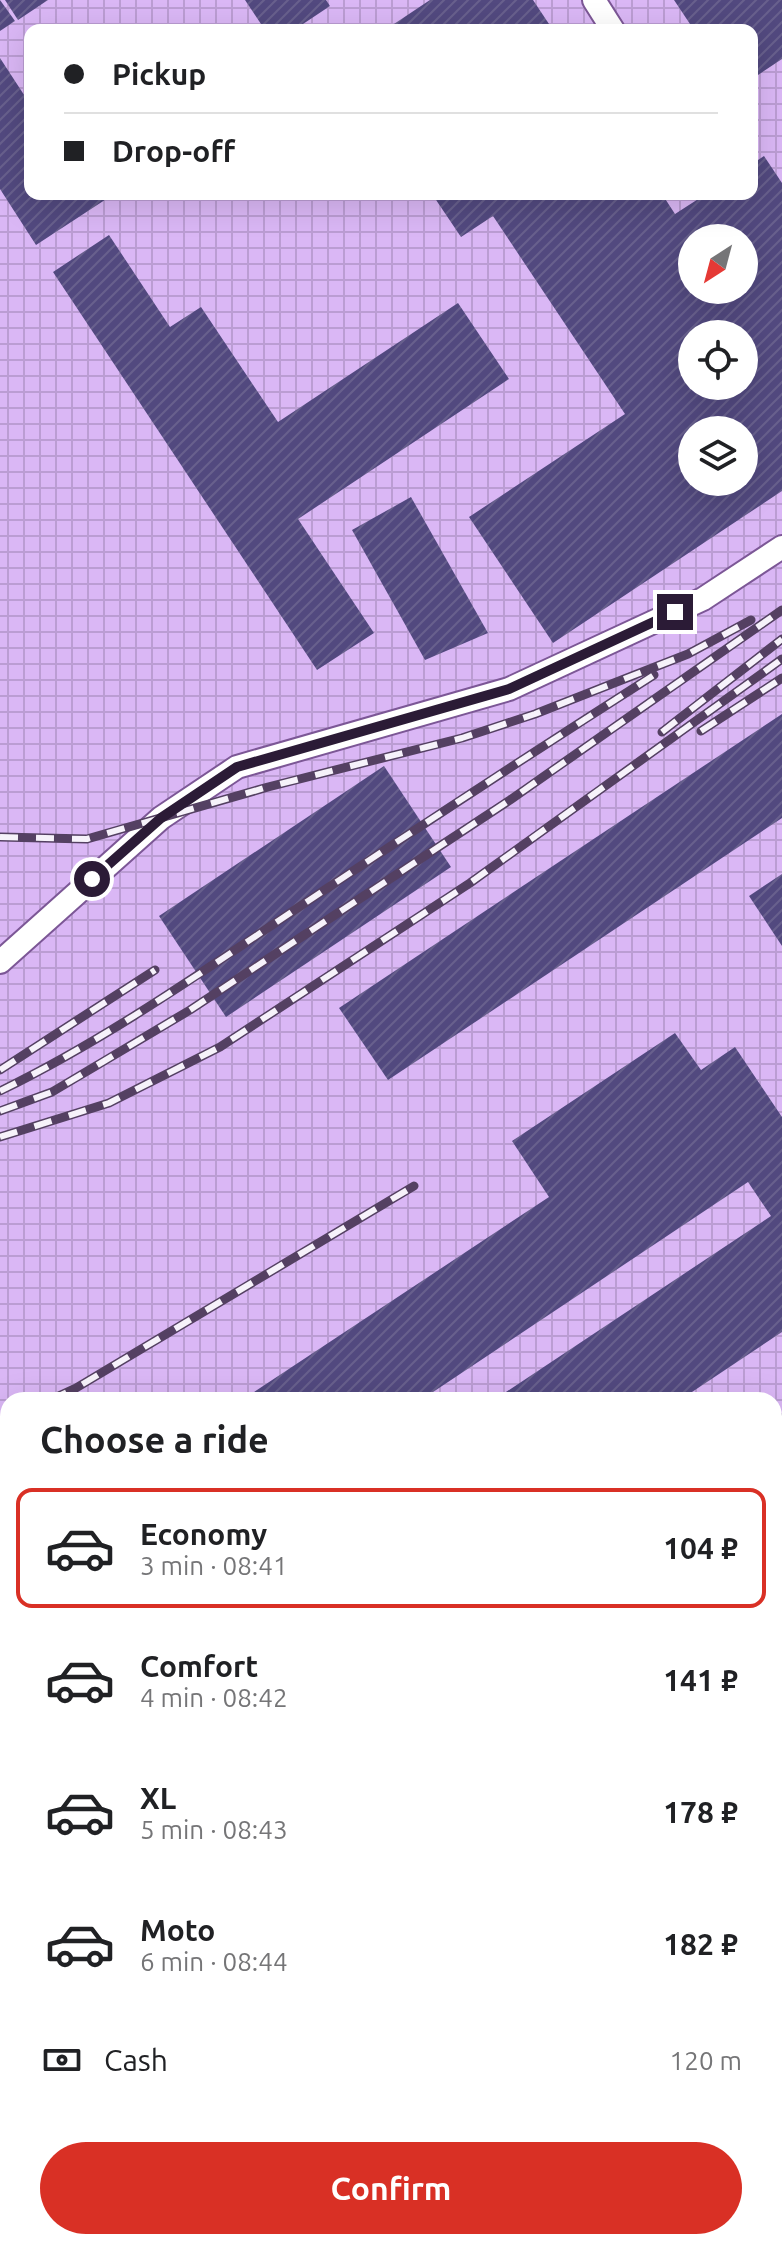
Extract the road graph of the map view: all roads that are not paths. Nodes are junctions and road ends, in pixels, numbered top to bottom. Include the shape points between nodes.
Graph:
1 (594, 0) edge
2 (609, 24) edge
3 (782, 547) edge
4 (0, 962) edge

1 - 2 lane
3 - 4 lane via 703,599 509,689 237,767 161,818

